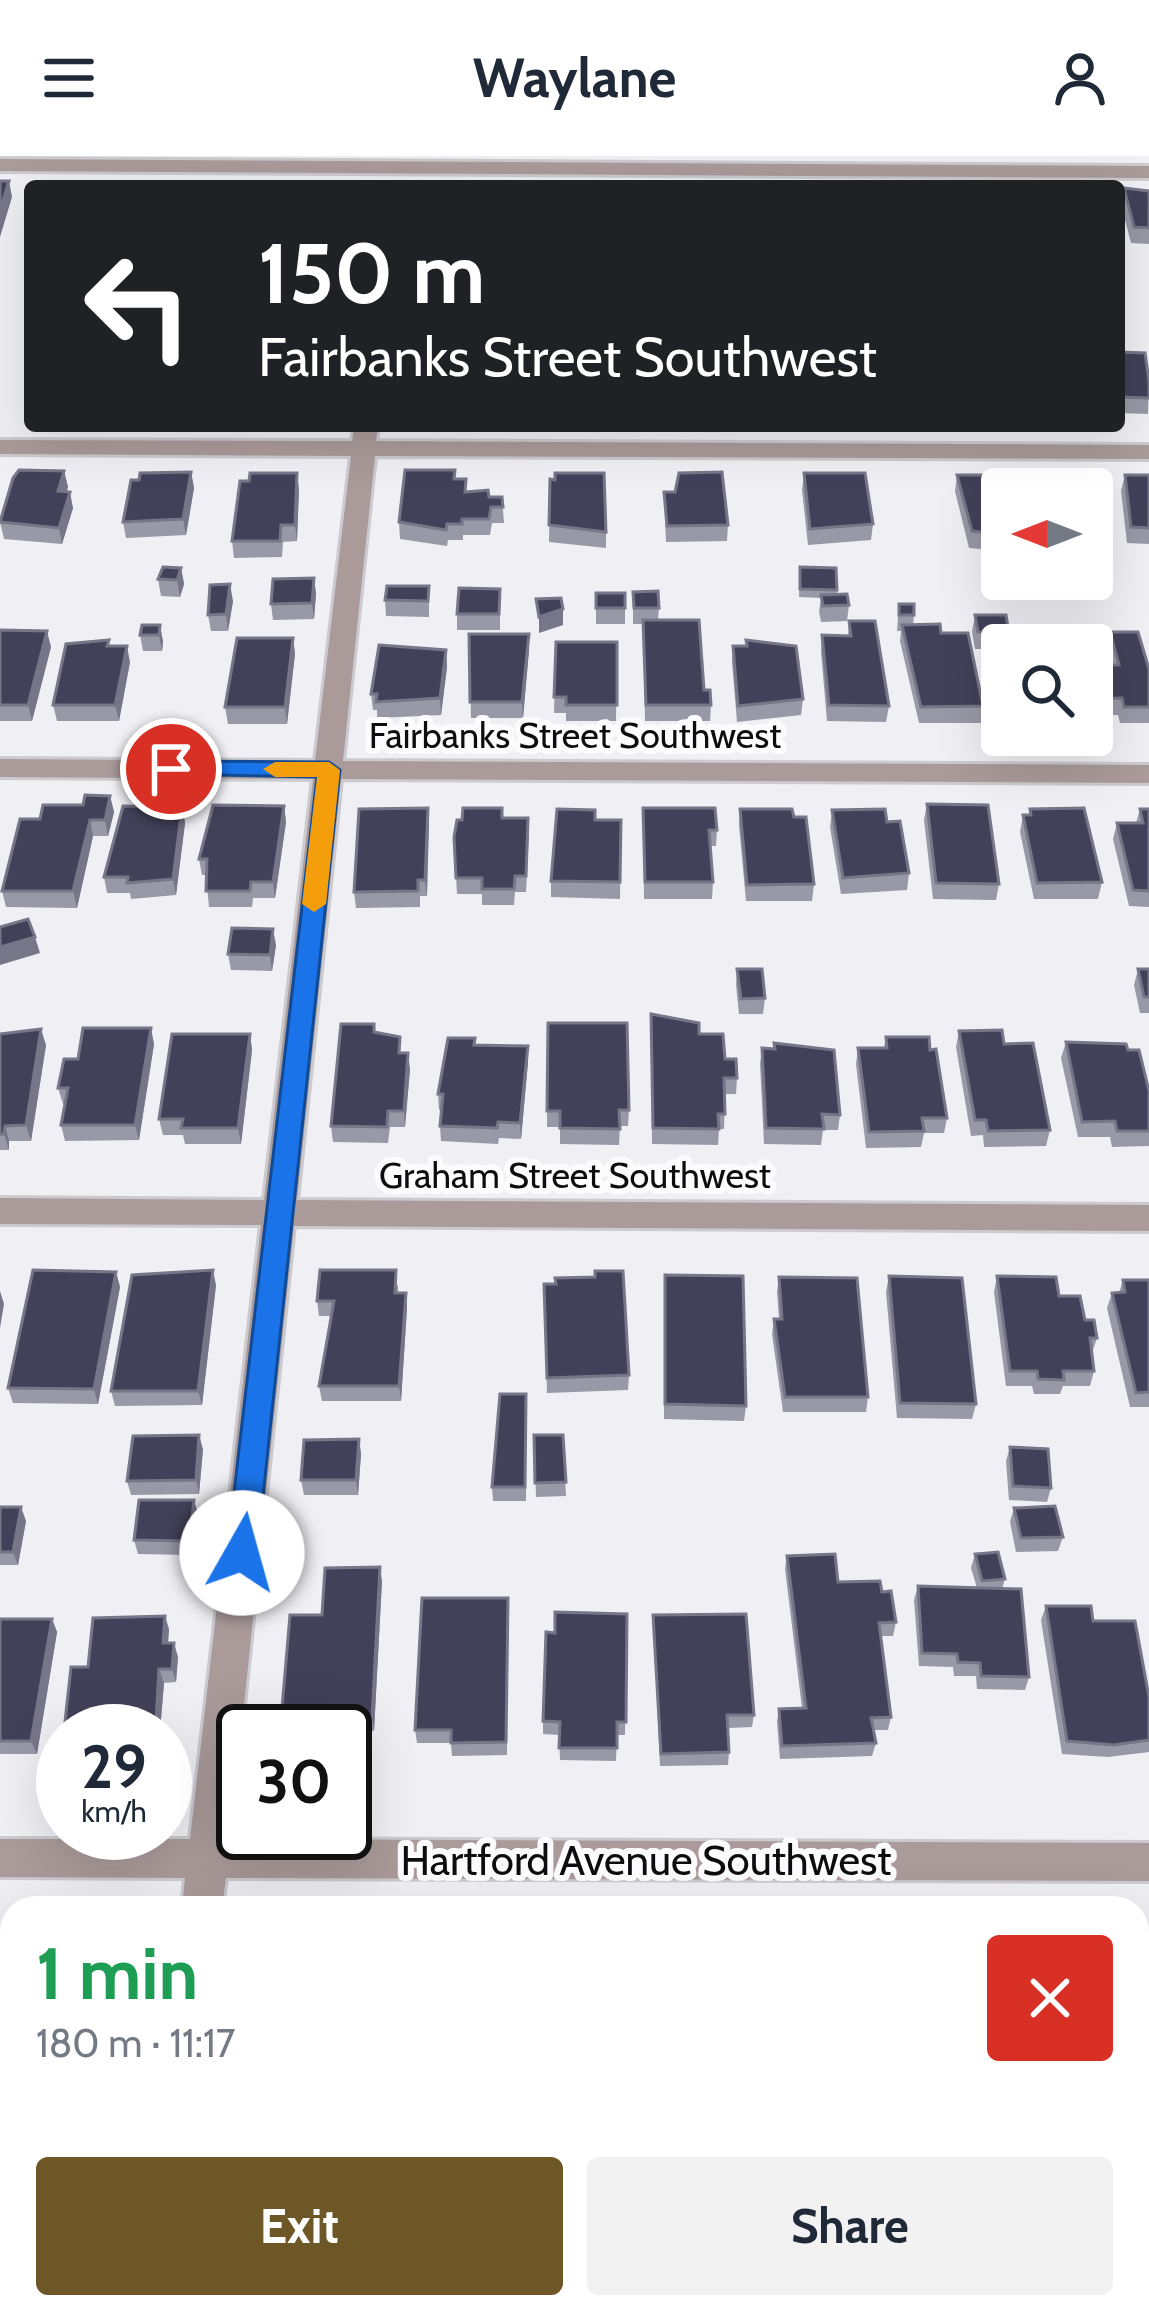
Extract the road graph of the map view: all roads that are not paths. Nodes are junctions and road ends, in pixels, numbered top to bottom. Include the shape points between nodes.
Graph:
1 (0, 165) edge
2 (396, 169) edge
3 (1149, 172) edge
4 (365, 438) edge
5 (0, 447) edge
6 (1149, 452) edge
7 (0, 768) edge
8 (329, 770) junction
9 (1149, 774) edge
10 (0, 1211) edge
11 (281, 1213) junction
12 (1149, 1218) edge
13 (0, 1858) edge
14 (208, 1859) junction
15 (1149, 1862) edge
16 (203, 1896) edge

1 - 2 street
2 - 3 street
4 - 5 street
4 - 6 street
4 - 8 street
7 - 8 street, Fairbanks Street Southwest
8 - 9 street, Fairbanks Street Southwest
8 - 11 street
10 - 11 street, Graham Street Southwest
11 - 12 street, Graham Street Southwest
11 - 14 street
13 - 14 street, Hartford Avenue Southwest
14 - 15 street, Hartford Avenue Southwest
14 - 16 street

